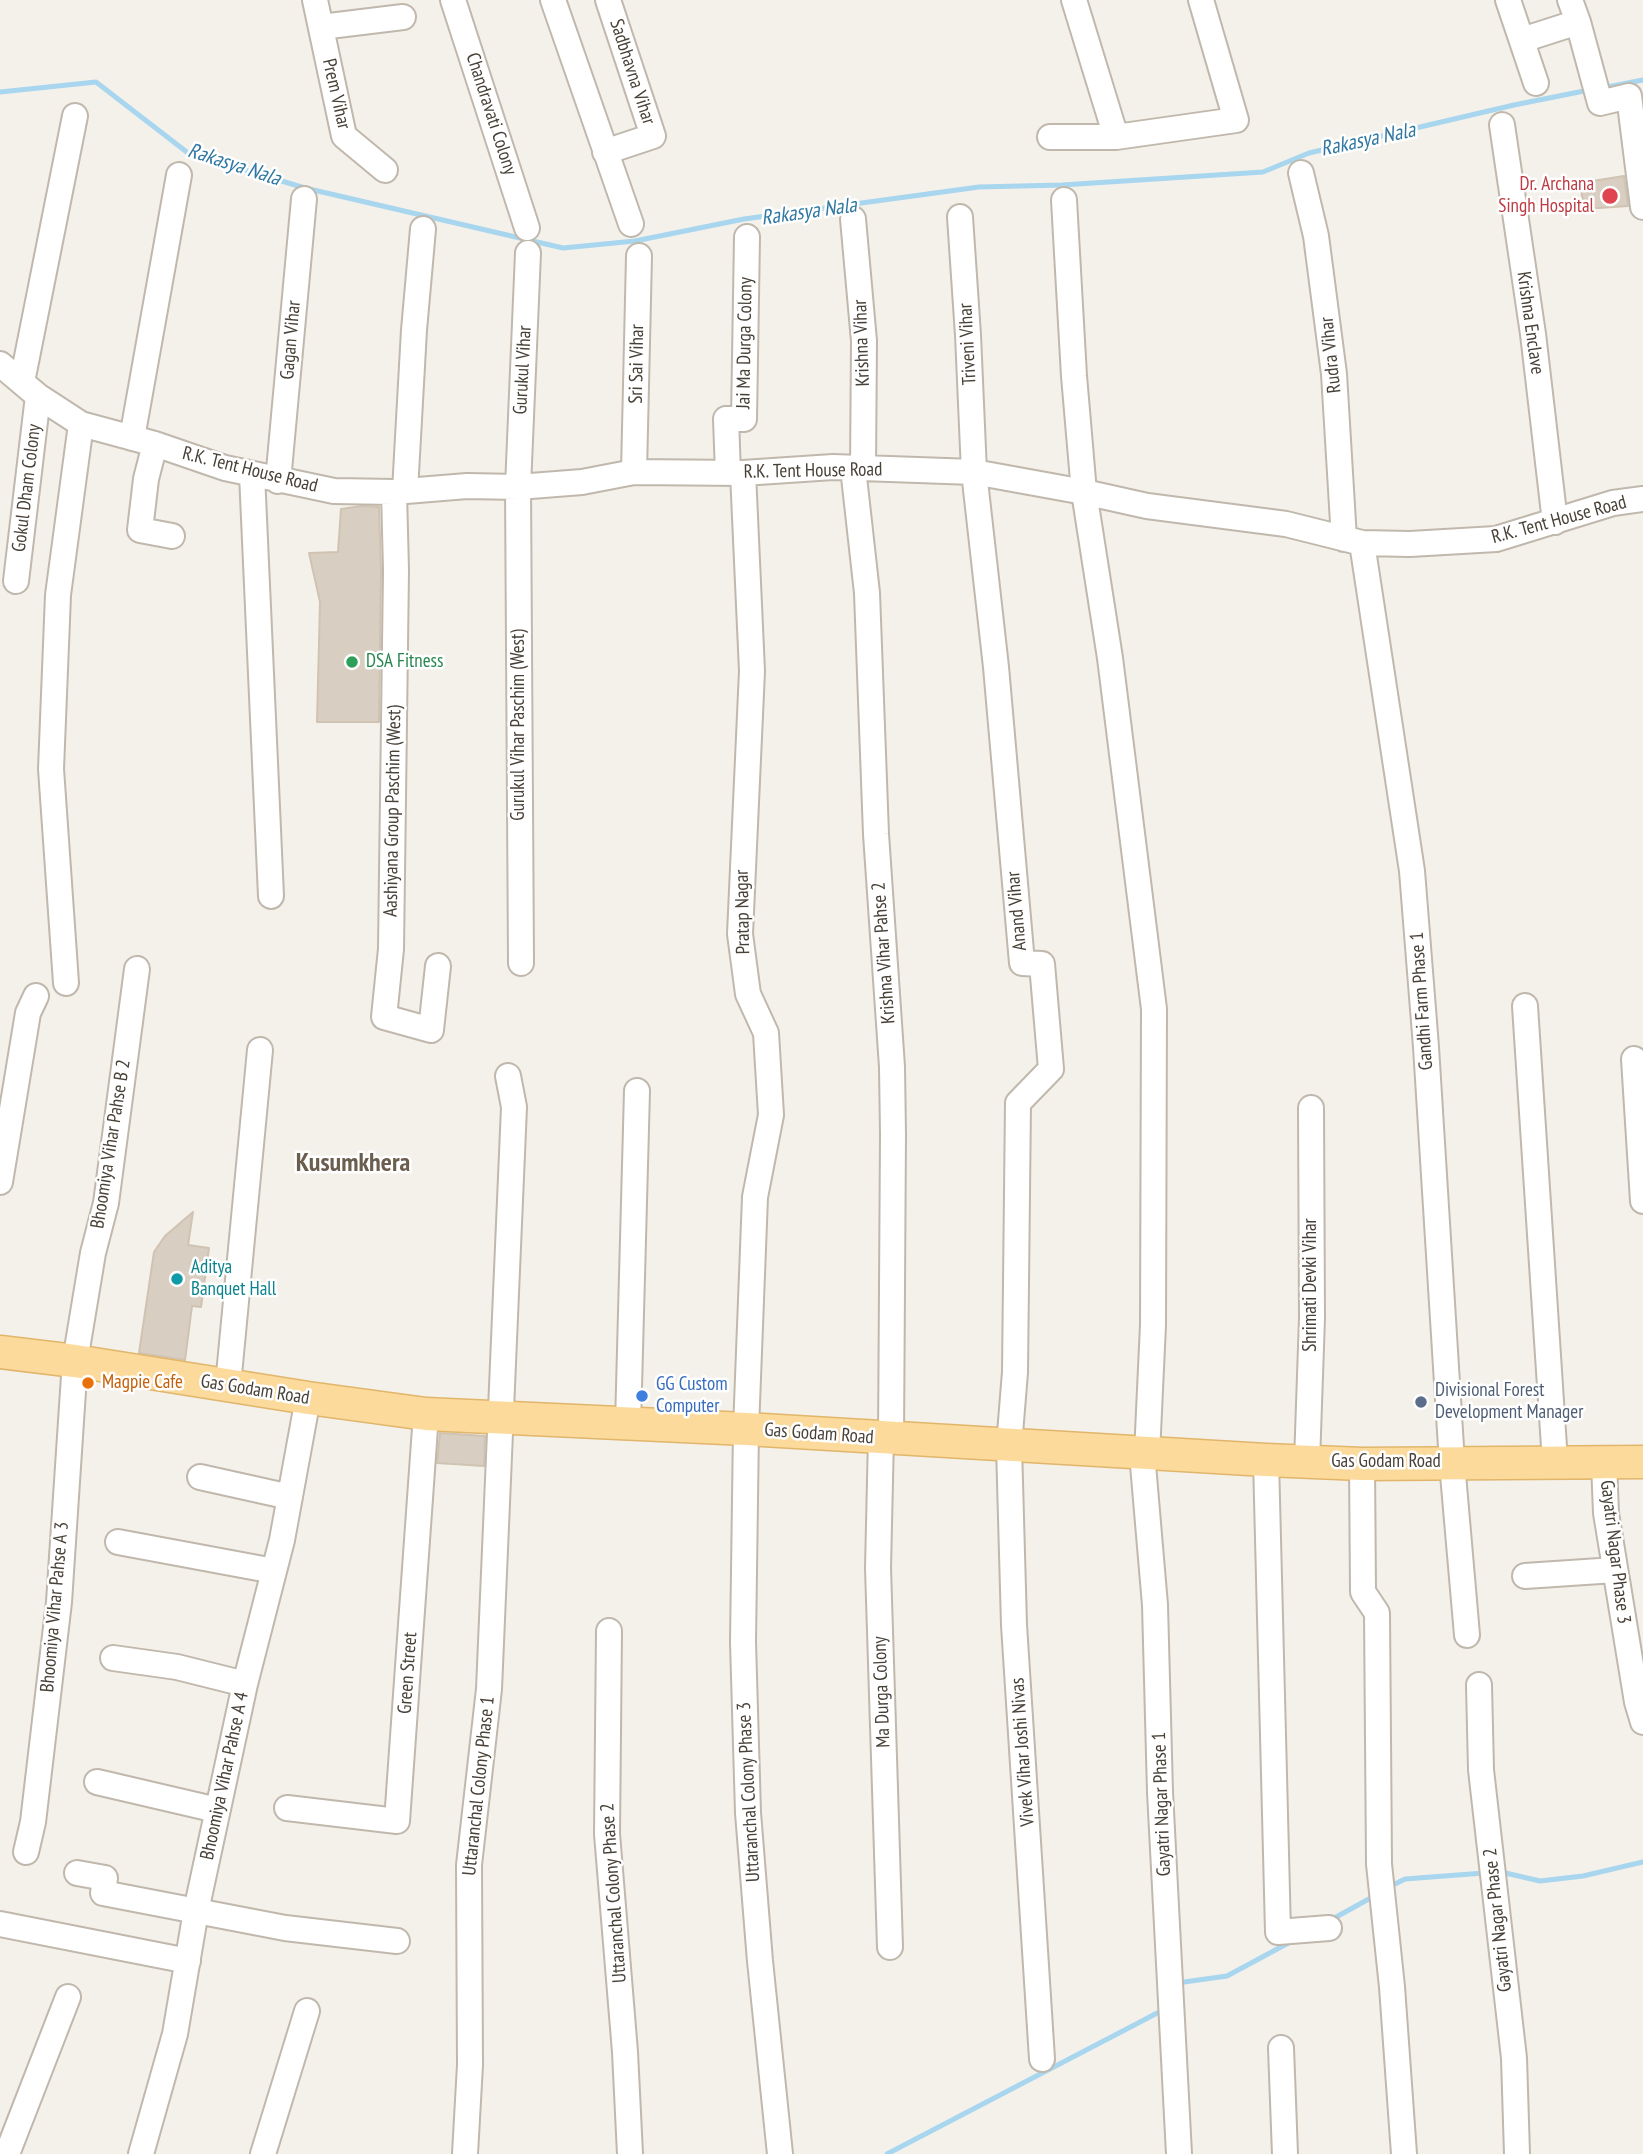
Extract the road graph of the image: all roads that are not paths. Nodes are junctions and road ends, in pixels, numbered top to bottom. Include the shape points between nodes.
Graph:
1 (314, 0) edge
2 (453, 0) edge
3 (553, 0) edge
4 (608, 0) edge
5 (1074, 0) edge
6 (1201, 0) edge
7 (1508, 0) edge
8 (1574, 11) edge
9 (403, 17) dead end
10 (321, 27) junction
11 (1522, 40) junction
12 (1536, 83) dead end
13 (75, 117) dead end
14 (1502, 125) dead end
15 (1050, 137) dead end
16 (1116, 137) junction
17 (606, 152) junction
18 (385, 170) dead end
19 (1301, 173) dead end
20 (179, 174) dead end
21 (304, 199) dead end
22 (1064, 200) dead end
23 (1643, 207) edge
24 (960, 217) dead end
25 (853, 219) dead end
26 (631, 224) dead end
27 (527, 228) dead end
28 (423, 229) dead end
29 (747, 237) dead end
30 (528, 253) dead end
31 (639, 256) dead end
32 (13, 377) edge
33 (81, 424) junction
34 (143, 441) junction
35 (858, 468) junction
36 (634, 472) junction
37 (974, 472) junction
38 (735, 473) junction
39 (252, 474) junction
40 (278, 481) junction
41 (518, 487) junction
42 (400, 491) junction
43 (1084, 492) junction
44 (1643, 499) edge
45 (1555, 522) junction
46 (172, 536) dead end
47 (1353, 541) junction
48 (16, 581) dead end
49 (271, 895) dead end
50 (521, 963) dead end
51 (438, 966) dead end
52 (137, 969) dead end
53 (66, 983) dead end
54 (36, 996) dead end
55 (1525, 1006) dead end
56 (260, 1050) dead end
57 (1634, 1059) dead end
58 (508, 1076) dead end
59 (637, 1091) dead end
60 (1311, 1108) dead end
61 (0, 1182) edge
62 (1643, 1201) edge
63 (0, 1352) edge
64 (75, 1361) junction
65 (228, 1385) junction
66 (308, 1398) junction
67 (426, 1414) junction
68 (500, 1418) junction
69 (628, 1424) junction
70 (746, 1429) junction
71 (886, 1438) junction
72 (1009, 1446) junction
73 (1145, 1453) junction
74 (1266, 1460) junction
75 (1307, 1462) junction
76 (1555, 1462) junction
77 (1643, 1462) edge
78 (1451, 1463) junction
79 (1604, 1463) junction
80 (1362, 1464) junction
81 (200, 1476) dead end
82 (290, 1497) junction
83 (118, 1542) dead end
84 (1615, 1570) junction
85 (274, 1571) junction
86 (1525, 1576) dead end
87 (609, 1631) dead end
88 (1467, 1635) dead end
89 (113, 1658) dead end
90 (245, 1684) junction
91 (1479, 1685) dead end
92 (1641, 1708) edge
93 (97, 1782) dead end
94 (287, 1808) dead end
95 (217, 1810) junction
96 (26, 1852) dead end
97 (78, 1873) dead end
98 (196, 1911) junction
99 (0, 1924) edge
100 (1329, 1928) dead end
101 (397, 1941) dead end
102 (890, 1947) dead end
103 (188, 1961) junction
104 (68, 1997) dead end
105 (307, 2011) dead end
106 (1280, 2048) dead end
107 (1042, 2059) dead end
108 (7, 2154) edge
109 (141, 2154) edge
110 (263, 2154) edge
111 (465, 2154) edge
112 (630, 2154) edge
113 (780, 2154) edge
114 (1179, 2154) edge
115 (1284, 2154) edge
116 (1404, 2154) edge
117 (1517, 2154) edge

1 - 10 street, Prem Vihar
2 - 27 street, Chandravati Colony
3 - 17 street
4 - 17 street, Sadbhavna Vihar via 653,136
5 - 16 street
6 - 16 street via 1236,120
7 - 11 street
8 - 11 street
8 - 23 street via 1600,103 1629,96
9 - 10 street
10 - 18 street, Prem Vihar via 344,136
11 - 12 street
13 - 32 street, Gokul Dham Colony
14 - 45 street, Krishna Enclave
15 - 16 street
17 - 26 street
19 - 47 street, Rudra Vihar via 1316,236
20 - 34 street
21 - 40 street, Gagan Vihar
22 - 43 street, Gayatri Nagar Phase 1
24 - 37 street, Triveni Vihar
25 - 35 street, Krishna Vihar via 864,341
28 - 42 street
29 - 38 street, Jai Ma Durga Colony via 744,419 726,419
30 - 41 street, Gurukul Vihar
31 - 36 street, Sri Sai Vihar
32 - 33 street, R.K. Tent House Road
32 - 48 street, Gokul Dham Colony
33 - 34 street, R.K. Tent House Road
33 - 53 street via 58,595 51,769
34 - 39 street, R.K. Tent House Road
34 - 46 street via 146,480 139,530
35 - 37 street, R.K. Tent House Road
35 - 38 street, R.K. Tent House Road
35 - 71 street, Krishna Vihar Pahse 2 via 892,1067
36 - 38 street, R.K. Tent House Road
36 - 41 street, R.K. Tent House Road
37 - 43 street, R.K. Tent House Road
37 - 72 street, Anand Vihar via 1022,963 1042,964 1051,1069 1018,1103 1015,1372
38 - 70 street, Pratap Nagar via 752,671 740,934 748,994 766,1032 771,1115 755,1197
39 - 40 street, R.K. Tent House Road
39 - 49 street
40 - 42 street, R.K. Tent House Road via 334,491
41 - 42 street, R.K. Tent House Road
41 - 50 street, Gurukul Vihar Paschim (West)
42 - 51 street, Aashiyana Group Paschim (West) via 391,949 384,1017 431,1030
43 - 47 street, R.K. Tent House Road via 1147,506 1286,524
43 - 73 street, Gayatri Nagar Phase 1 via 1111,658 1154,1009 1153,1325
44 - 45 street, R.K. Tent House Road via 1613,503
45 - 47 street, R.K. Tent House Road via 1496,539 1410,544
47 - 78 street, Gandhi Farm Phase 1 via 1412,871
52 - 64 street, Bhoomiya Vihar Pahse B 2 via 106,1203
54 - 61 street via 28,1013
55 - 76 street
56 - 65 street
57 - 62 street
58 - 68 street, Uttaranchal Colony Phase 1 via 514,1107
59 - 69 street
60 - 75 street, Shrimati Devki Vihar
63 - 64 main road, Gas Godam Road
64 - 65 main road, Gas Godam Road
64 - 96 street, Bhoomiya Vihar Pahse A 3 via 59,1602
65 - 66 main road, Gas Godam Road
66 - 67 main road, Gas Godam Road
66 - 82 street, Bhoomiya Vihar Pahse A 4
67 - 68 main road, Gas Godam Road
67 - 94 street, Green Street via 397,1821
68 - 69 main road, Gas Godam Road
68 - 111 street, Uttaranchal Colony Phase 1 via 489,1689 469,1865 470,2065
69 - 70 main road, Gas Godam Road
70 - 71 main road, Gas Godam Road
70 - 113 street, Uttaranchal Colony Phase 3 via 743,1642 748,1813
71 - 72 main road, Gas Godam Road
71 - 102 street, Ma Durga Colony via 878,1568
72 - 73 main road, Gas Godam Road
72 - 107 street, Vivek Vihar Joshi Nivas via 1014,1625
73 - 74 main road, Gas Godam Road
73 - 114 street, Gayatri Nagar Phase 1
74 - 75 main road, Gas Godam Road
74 - 100 street via 1278,1932
75 - 80 main road, Gas Godam Road
76 - 78 main road, Gas Godam Road
76 - 79 main road, Gas Godam Road
77 - 79 main road, Gas Godam Road
78 - 80 main road, Gas Godam Road
78 - 88 street
79 - 84 street, Gayatri Nagar Phase 3
80 - 116 street via 1363,1592 1377,1614 1380,1864
81 - 82 street
82 - 85 street, Bhoomiya Vihar Pahse A 4
83 - 85 street
84 - 86 street
84 - 92 street, Gayatri Nagar Phase 3
85 - 90 street, Bhoomiya Vihar Pahse A 4
87 - 112 street, Uttaranchal Colony Phase 2 via 607,1834
89 - 90 street via 177,1667
90 - 95 street, Bhoomiya Vihar Pahse A 4
91 - 117 street, Gayatri Nagar Phase 2 via 1481,1770 1514,2059
93 - 95 street
95 - 98 street, Bhoomiya Vihar Pahse A 4
97 - 98 street via 105,1878 103,1894
98 - 101 street via 285,1928
98 - 103 street, Bhoomiya Vihar Pahse A 4
99 - 103 street
103 - 109 street, Bhoomiya Vihar Pahse A 4 via 175,2034
104 - 108 street
105 - 110 street
106 - 115 street

